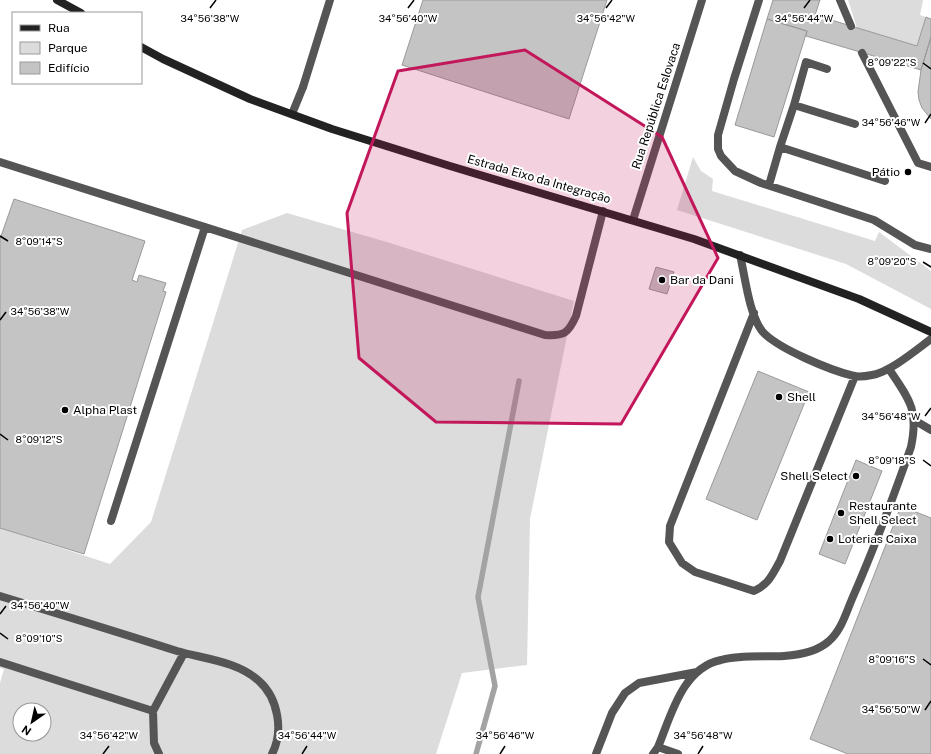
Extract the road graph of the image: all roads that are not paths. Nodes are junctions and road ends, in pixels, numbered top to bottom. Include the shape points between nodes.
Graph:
1 (57, 0) edge
2 (330, 0) edge
3 (702, 0) edge
4 (759, 0) edge
5 (840, 0) edge
6 (78, 12) edge
7 (852, 26) dead end
8 (142, 48) edge
9 (862, 53) dead end
10 (827, 69) dead end
11 (794, 105) junction
12 (292, 114) junction
13 (855, 124) dead end
14 (780, 147) junction
15 (0, 162) edge
16 (931, 167) edge
17 (885, 181) dead end
18 (769, 185) junction
19 (603, 211) junction
20 (633, 220) junction
21 (205, 227) junction
22 (931, 249) edge
23 (740, 255) junction
24 (754, 313) junction
25 (931, 332) edge
26 (931, 339) edge
27 (889, 369) junction
28 (855, 376) junction
29 (914, 420) junction
30 (931, 430) edge
31 (111, 521) dead end
32 (0, 596) edge
33 (184, 653) junction
34 (0, 662) edge
35 (697, 672) junction
36 (153, 711) junction
37 (658, 747) junction
38 (159, 754) edge
39 (272, 754) edge
40 (596, 754) edge
41 (654, 754) edge
42 (678, 754) edge

1 - 6 main road
2 - 12 street
3 - 20 street, Rua República Eslovaca
4 - 18 street via 718,134 718,149 735,171
5 - 7 street
8 - 12 main road, Estrada Eixo da Integração via 250,99
9 - 16 street via 918,163
10 - 11 street via 806,62
11 - 13 street
11 - 14 street
12 - 19 main road, Estrada Eixo da Integração via 428,159
14 - 17 street
14 - 18 street
15 - 21 street
18 - 22 street via 874,220 915,245
19 - 20 main road, Estrada Eixo da Integração
19 - 21 street via 576,316 570,329 565,333 553,335 545,335
20 - 23 main road, Estrada Eixo da Integração
21 - 31 street
23 - 24 street
23 - 25 main road, Estrada Eixo da Integração via 859,299
24 - 28 street via 762,331 790,351 818,364
24 - 28 street via 670,526 669,542 682,563 695,572 754,591 770,579 780,562
26 - 27 street
27 - 28 street via 873,375
27 - 29 street via 910,401
29 - 30 street
29 - 35 street via 911,447 867,565 840,627 830,640 805,653 720,660 708,664
32 - 33 street
33 - 36 street
33 - 39 street via 232,666 258,680 267,689 272,698 278,726 276,747
34 - 36 street
35 - 37 street via 684,686
35 - 40 street via 639,683 625,693 612,713
36 - 38 street via 154,742
37 - 41 street
37 - 42 street

